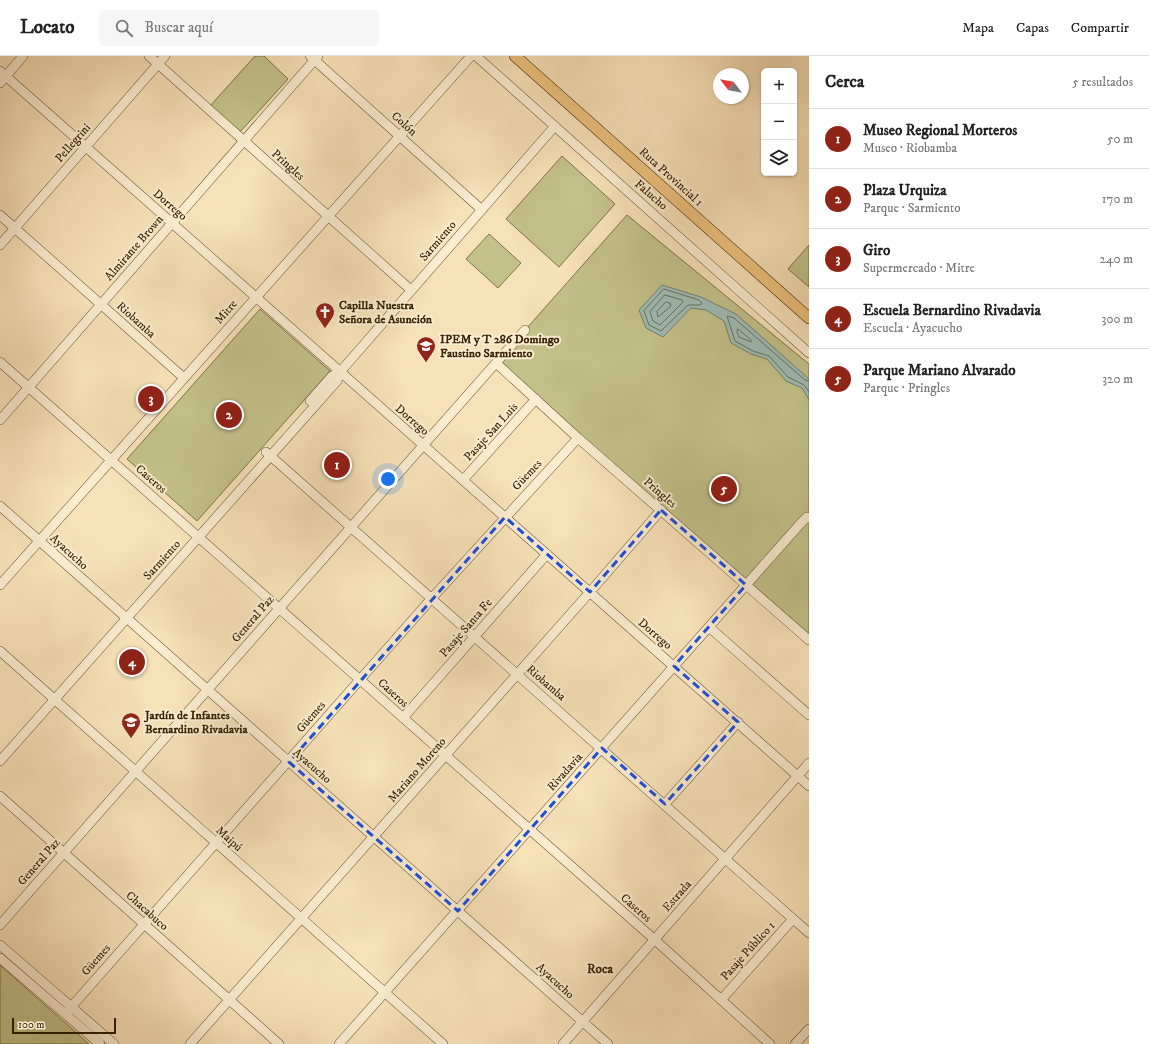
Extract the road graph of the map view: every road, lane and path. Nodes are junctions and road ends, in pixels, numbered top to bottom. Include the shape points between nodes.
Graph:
1 (24, 56) edge
2 (149, 56) edge
3 (165, 56) edge
4 (471, 56) edge
5 (476, 56) edge
6 (515, 56) edge
7 (314, 57) edge
8 (158, 64) junction
9 (2, 77) edge
10 (555, 126) junction
11 (398, 135) junction
12 (244, 141) junction
13 (86, 147) junction
14 (482, 210) junction
15 (0, 215) edge
16 (328, 216) junction
17 (172, 223) junction
18 (14, 228) junction
19 (0, 245) edge
20 (411, 290) junction
21 (256, 296) junction
22 (101, 305) junction
23 (809, 318) edge
24 (525, 330) dead end
25 (809, 353) edge
26 (0, 362) edge
27 (496, 363) junction
28 (340, 372) junction
29 (184, 378) junction
30 (29, 388) junction
31 (536, 399) junction
32 (0, 420) edge
33 (578, 438) junction
34 (423, 445) junction
35 (268, 454) junction
36 (112, 461) junction
37 (463, 480) junction
38 (0, 506) edge
39 (661, 510) junction
40 (505, 517) junction
41 (809, 518) edge
42 (351, 527) junction
43 (196, 535) junction
44 (40, 541) junction
45 (547, 554) junction
46 (0, 585) edge
47 (746, 585) junction
48 (590, 592) junction
49 (432, 598) junction
50 (278, 608) junction
51 (124, 617) junction
52 (709, 627) junction
53 (475, 636) junction
54 (809, 640) edge
55 (0, 651) edge
56 (674, 666) junction
57 (518, 674) junction
58 (360, 680) junction
59 (207, 689) junction
60 (52, 698) junction
61 (809, 715) edge
62 (403, 718) junction
63 (738, 722) junction
64 (602, 748) junction
65 (0, 752) edge
66 (446, 756) junction
67 (0, 761) edge
68 (288, 762) junction
69 (809, 763) edge
70 (135, 771) junction
71 (798, 776) junction
72 (809, 786) edge
73 (0, 796) edge
74 (665, 804) junction
75 (530, 830) junction
76 (374, 837) junction
77 (216, 843) junction
78 (63, 852) junction
79 (726, 858) junction
80 (458, 911) junction
81 (302, 919) junction
82 (794, 919) junction
83 (144, 924) junction
84 (0, 925) edge
85 (809, 933) edge
86 (655, 940) junction
87 (0, 945) edge
88 (0, 958) edge
89 (385, 993) junction
90 (230, 1000) junction
91 (721, 1000) junction
92 (71, 1007) junction
93 (65, 1014) junction
94 (583, 1021) junction
95 (809, 1028) edge
96 (100, 1044) edge
97 (114, 1044) edge
98 (190, 1044) edge
99 (279, 1044) edge
100 (339, 1044) edge
101 (443, 1044) edge
102 (563, 1044) edge
103 (608, 1044) edge
104 (770, 1044) edge
105 (795, 1044) edge

1 - 9 street
2 - 8 street, Pringles
3 - 8 street, Pellegrini
4 - 11 street, Mitre
5 - 10 street, Falucho
6 - 23 main road, Ruta Provincial 1
7 - 11 street, Colón
7 - 12 street, Almirante Brown
8 - 12 street, Pringles
8 - 13 street, Pellegrini
9 - 13 street, Dorrego
10 - 14 street, Sarmiento
10 - 25 street, Falucho
11 - 14 street, Colón
11 - 16 street, Mitre
12 - 16 street, Pringles
12 - 17 street, Almirante Brown
13 - 17 street, Dorrego
13 - 18 street, Pellegrini
14 - 20 street, Sarmiento
15 - 18 street, Riobamba
16 - 20 street, Pringles
16 - 21 street, Mitre
17 - 21 street, Dorrego
17 - 22 street, Almirante Brown
18 - 19 street, Pellegrini
18 - 22 street, Riobamba
20 - 28 street, Sarmiento
21 - 28 street, Dorrego
21 - 29 street, Mitre
22 - 29 street, Riobamba
22 - 30 street, Almirante Brown
24 - 27 street, General Paz
26 - 30 street, Caseros
27 - 31 street, Pringles
27 - 34 street, General Paz
28 - 34 street, Dorrego
28 - 35 street, Sarmiento via 337,381
29 - 36 street, Mitre
30 - 32 street, Almirante Brown
30 - 36 street, Caseros
31 - 33 street, Pringles
31 - 37 street, Pasaje San Luis
33 - 39 street, Pringles
33 - 40 street, Güemes
34 - 37 street, Dorrego
34 - 42 street, General Paz
35 - 42 street, Riobamba
35 - 43 street, Sarmiento
36 - 43 street, Caseros
36 - 44 street, Mitre
37 - 40 street, Dorrego
38 - 44 street, Ayacucho
39 - 47 street, Pringles
39 - 48 street, Mariano Moreno
40 - 45 street, Dorrego
40 - 49 street, Güemes
41 - 47 street, Rivadavia via 801,523
42 - 49 street, Riobamba
42 - 50 street, General Paz
43 - 50 street, Caseros
43 - 51 street, Sarmiento
44 - 46 street, Mitre
44 - 51 street, Ayacucho
45 - 48 street, Dorrego
45 - 53 street, Pasaje Santa Fe
47 - 52 street, Rivadavia
47 - 54 street, Pringles
48 - 56 street, Dorrego
48 - 57 street, Mariano Moreno
49 - 53 street, Riobamba
49 - 58 street, Güemes
50 - 58 street, Caseros
50 - 59 street, General Paz
51 - 59 street, Ayacucho
51 - 60 street, Sarmiento
52 - 56 street, Rivadavia
52 - 61 street
53 - 57 street, Riobamba
53 - 62 street, Pasaje Santa Fe
55 - 60 street, Maipú
56 - 63 street, Dorrego
56 - 64 street, Rivadavia
57 - 64 street, Riobamba
57 - 66 street, Mariano Moreno
58 - 62 street, Caseros
58 - 68 street, Güemes
59 - 68 street, Ayacucho
59 - 70 street, General Paz
60 - 65 street, Sarmiento
60 - 67 street, Sarmiento
60 - 70 street, Maipú
62 - 66 street, Caseros
63 - 71 street, Dorrego
63 - 74 street
64 - 74 street, Riobamba
64 - 75 street, Rivadavia
66 - 75 street, Caseros
66 - 76 street, Mariano Moreno
68 - 76 street, Ayacucho
68 - 77 street, Güemes
69 - 71 street, Estrada
70 - 77 street, Maipú
70 - 78 street, General Paz
71 - 72 street, Dorrego
71 - 79 street, Estrada
73 - 78 street, Chacabuco
74 - 79 street, Riobamba
75 - 80 street, Rivadavia
75 - 86 street, Caseros
76 - 80 street, Ayacucho
76 - 81 street, Mariano Moreno
77 - 81 street, Maipú
77 - 83 street, Güemes
78 - 83 street, Chacabuco
78 - 84 street, General Paz
79 - 82 street, Riobamba
79 - 86 street, Estrada
80 - 89 street, Rivadavia
80 - 94 street, Ayacucho
81 - 89 street, Maipú
81 - 90 street, Mariano Moreno
82 - 85 street, Riobamba
82 - 91 street, Pasaje Público 1
83 - 90 street, Chacabuco
83 - 92 street, Güemes
86 - 91 street, Caseros
86 - 94 street, Estrada
87 - 92 street
88 - 93 street
89 - 100 street, Rivadavia
89 - 101 street, Maipú
90 - 98 street, Mariano Moreno
90 - 99 street, Chacabuco
91 - 104 street, Caseros
92 - 93 street, Güemes
92 - 97 street
93 - 96 street
94 - 102 street, Estrada
94 - 103 street, Ayacucho
95 - 105 street

